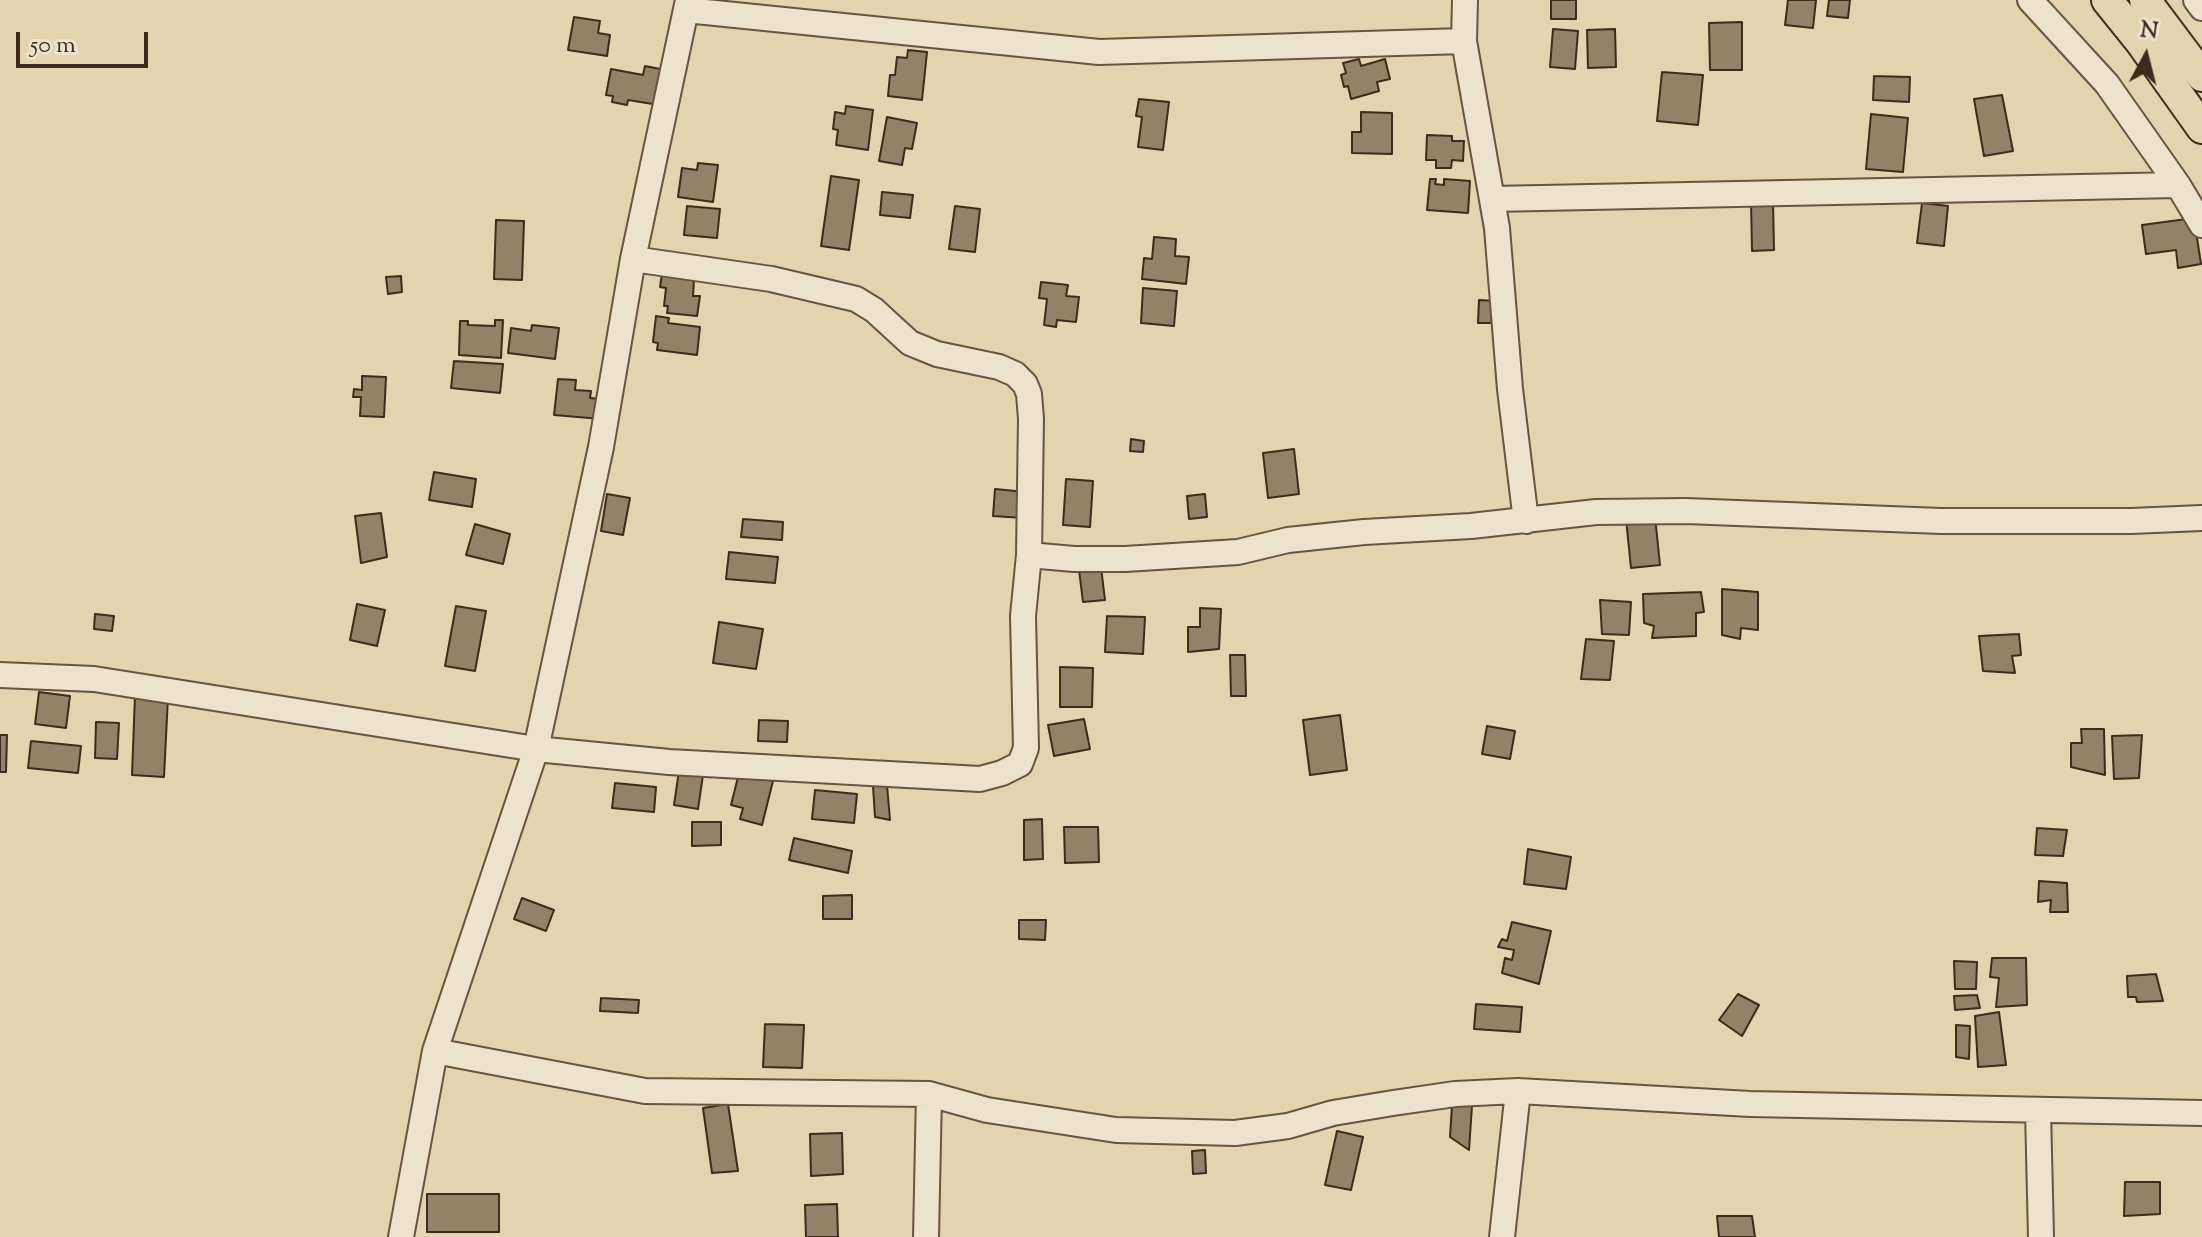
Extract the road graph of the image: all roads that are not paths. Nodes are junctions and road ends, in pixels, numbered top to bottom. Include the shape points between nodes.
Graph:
1 (1465, 0) edge
2 (2030, 0) edge
3 (2107, 0) edge
4 (2145, 0) edge
5 (2196, 0) edge
6 (687, 5) edge
7 (2202, 8) edge
8 (1464, 41) junction
9 (2202, 76) edge
10 (2202, 128) edge
11 (2178, 185) junction
12 (1492, 199) junction
13 (2202, 225) edge
14 (633, 259) junction
15 (2202, 518) edge
16 (1526, 521) junction
17 (1029, 555) junction
18 (0, 675) edge
19 (536, 749) junction
20 (435, 1051) junction
21 (1518, 1091) junction
22 (929, 1094) junction
23 (2038, 1110) junction
24 (2202, 1113) edge
25 (401, 1237) edge
26 (926, 1237) edge
27 (1502, 1237) edge
28 (2041, 1237) edge

1 - 8 street
2 - 11 street via 2107,84
3 - 10 main road
4 - 9 main road
5 - 7 street
6 - 8 street via 1099,52
6 - 14 street
8 - 12 street
11 - 12 street
11 - 13 street
12 - 16 street
14 - 17 street via 833,292 874,310 910,343 1015,374 1029,394 1031,419
14 - 19 street via 601,447
15 - 16 street via 1941,521 1686,511 1596,512
16 - 17 street via 1288,540 1238,552 1125,559
17 - 19 street via 1023,616 1026,748 1020,764 1002,773 980,779 669,762
18 - 19 street via 94,679
19 - 20 street
20 - 22 street via 645,1091
20 - 25 street
21 - 22 street via 1393,1103 1235,1133 1116,1130 987,1110
21 - 23 street via 1750,1104
21 - 27 street
22 - 26 street
23 - 24 street
23 - 28 street

